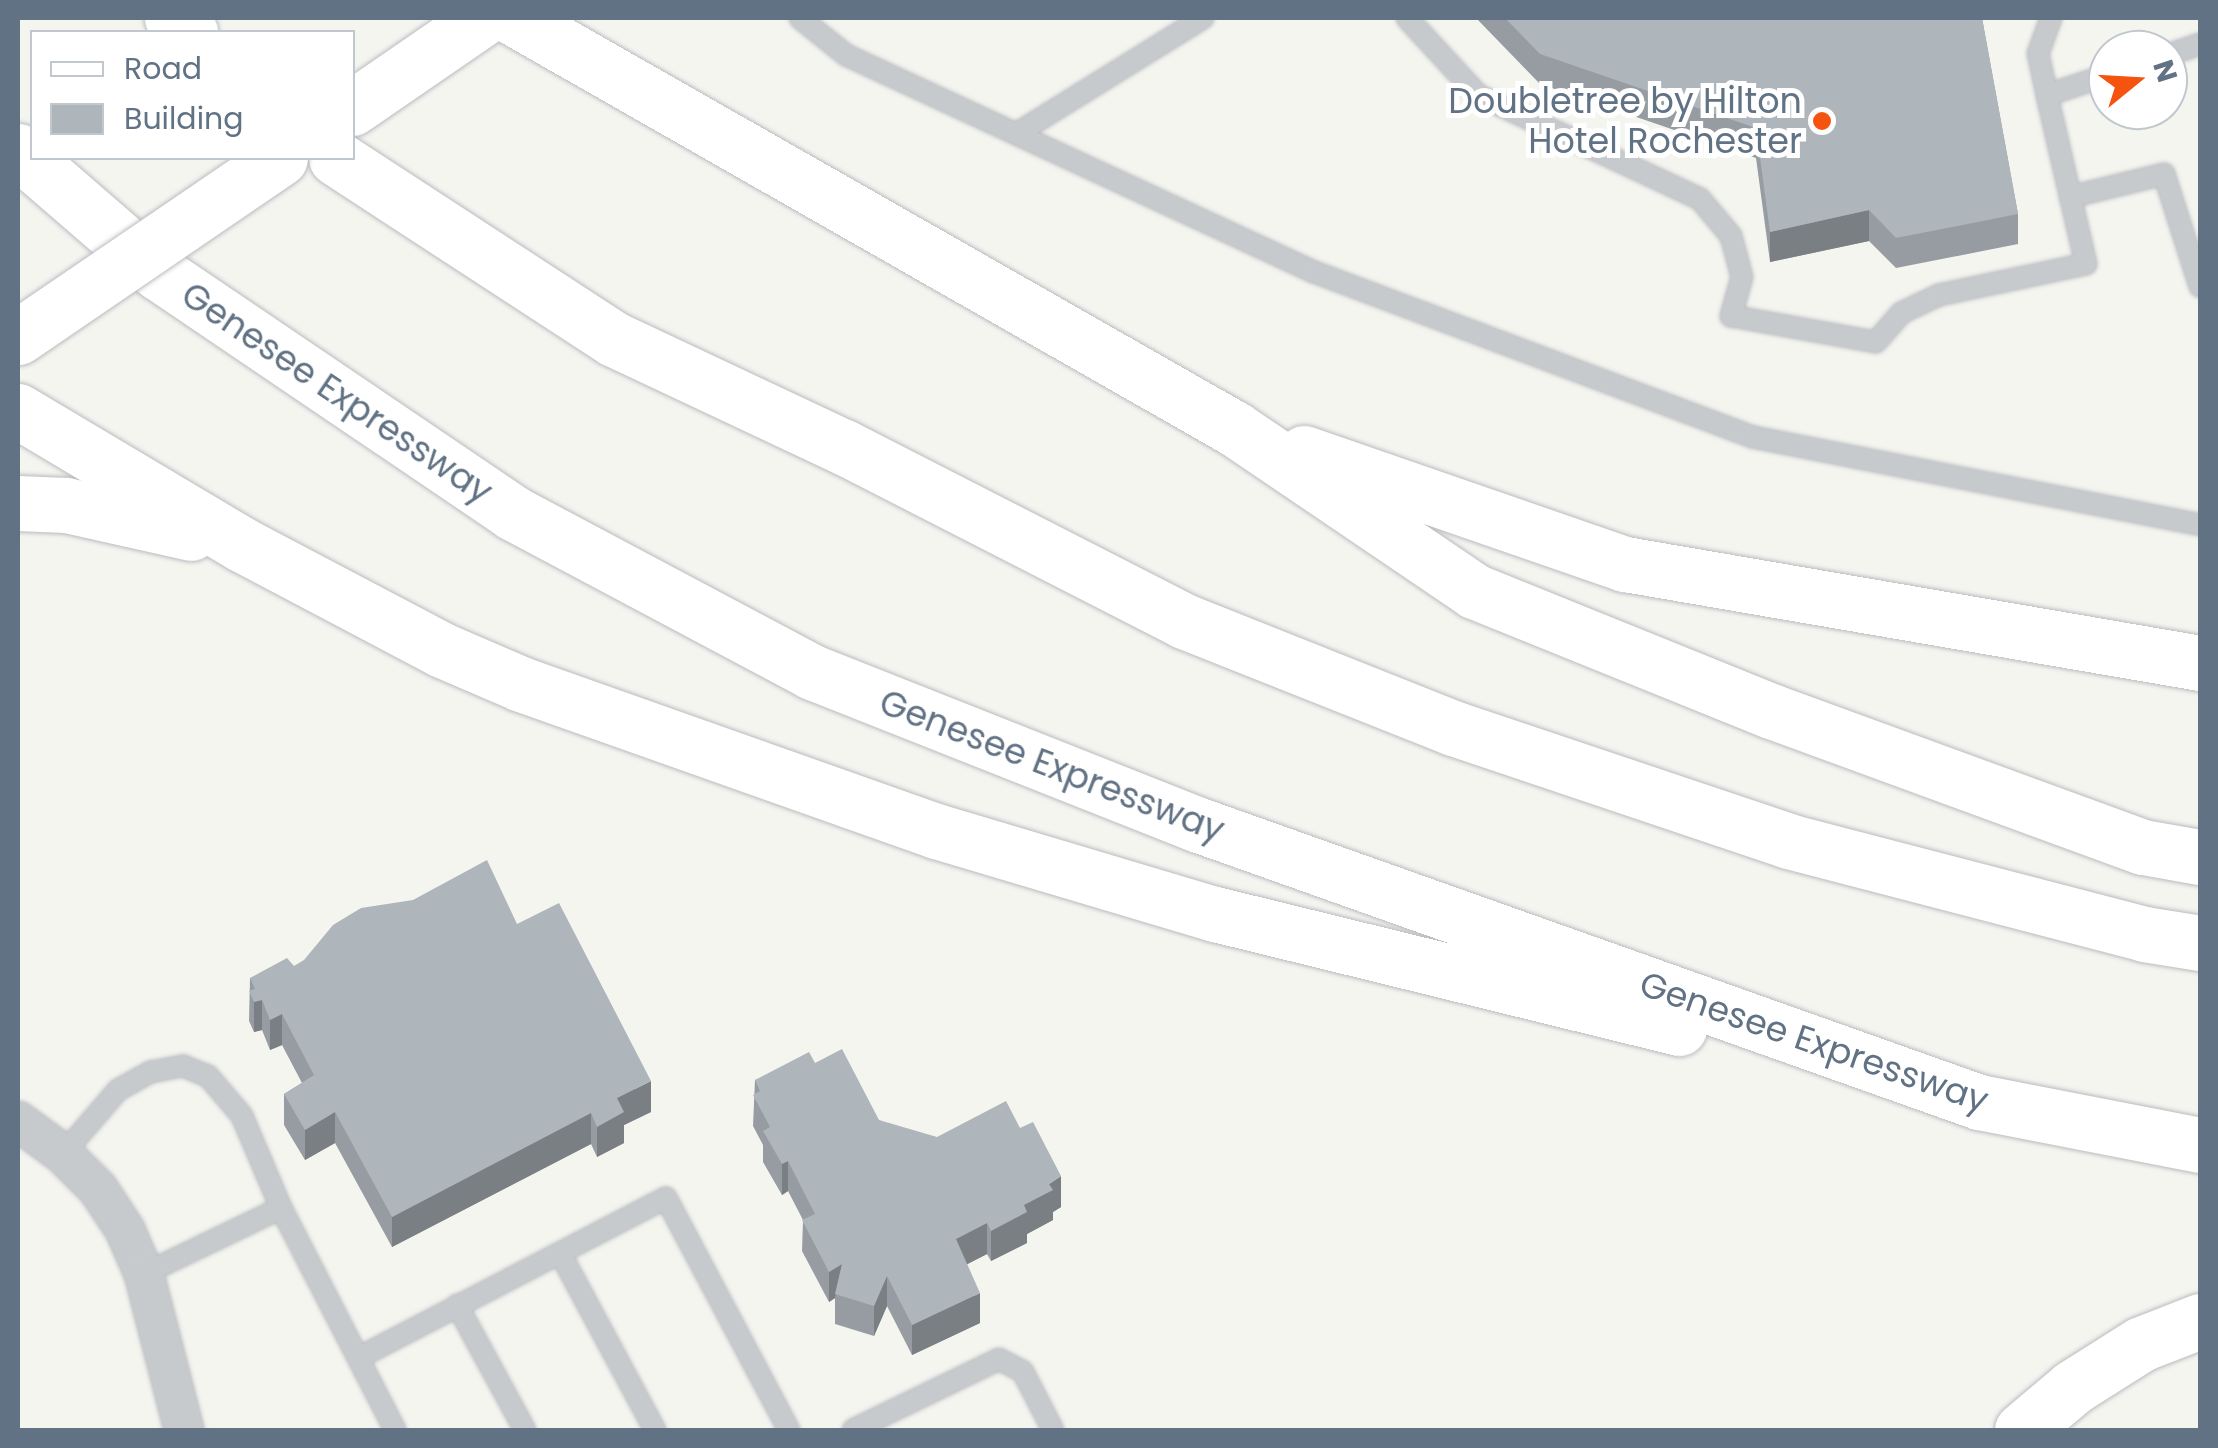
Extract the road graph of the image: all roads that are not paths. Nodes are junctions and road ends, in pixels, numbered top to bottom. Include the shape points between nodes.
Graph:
1 (514, 18) edge
2 (800, 18) edge
3 (1203, 18) edge
4 (1407, 18) edge
5 (2051, 18) edge
6 (470, 27) edge
7 (2088, 82) edge
8 (2047, 95) junction
9 (355, 106) edge
10 (1016, 134) junction
11 (18, 151) edge
12 (277, 160) edge
13 (339, 160) edge
14 (2070, 196) junction
15 (2200, 286) edge
16 (18, 337) edge
17 (18, 411) edge
18 (1235, 429) junction
19 (18, 503) edge
20 (2200, 525) edge
21 (241, 544) junction
22 (2200, 663) edge
23 (2200, 857) edge
24 (2200, 944) edge
25 (1979, 1102) junction
26 (18, 1122) edge
27 (2200, 1145) edge
28 (63, 1154) junction
29 (281, 1208) junction
30 (560, 1252) junction
31 (144, 1274) junction
32 (457, 1306) junction
33 (2200, 1321) edge
34 (358, 1358) junction
35 (184, 1430) edge
36 (395, 1430) edge
37 (525, 1430) edge
38 (655, 1430) edge
39 (788, 1430) edge
40 (852, 1430) edge
41 (1053, 1430) edge
42 (2022, 1430) edge

1 - 18 main road
2 - 10 lane via 846,55
3 - 10 lane
4 - 14 lane via 1478,95 1700,199 1730,236 1742,277 1730,316 1876,342 1901,313 1939,295 2086,264
5 - 8 lane via 2038,53
6 - 9 main road
7 - 8 lane
8 - 14 lane
10 - 20 lane via 1314,272 1753,437
11 - 25 main road, Genesee Expressway via 158,273 513,513 812,672 1196,824
12 - 16 main road, bridge
13 - 24 main road via 614,340 1184,621 1453,728 1788,841
14 - 15 lane via 2164,174
17 - 21 main road
18 - 22 main road via 1625,564
18 - 23 main road via 1474,591 1771,712 2144,848
19 - 21 main road via 66,505
21 - 25 main road via 521,684 936,831 1215,914
25 - 27 main road, Genesee Expressway
26 - 28 street
28 - 29 lane via 118,1090 151,1072 183,1066 208,1076 242,1116
28 - 31 street via 98,1189
29 - 31 lane
29 - 34 lane
30 - 32 lane
30 - 38 lane
30 - 39 lane via 666,1198
31 - 35 street
32 - 34 lane
32 - 37 lane
33 - 42 main road via 2141,1344
34 - 36 lane
40 - 41 lane via 999,1359 1024,1372

